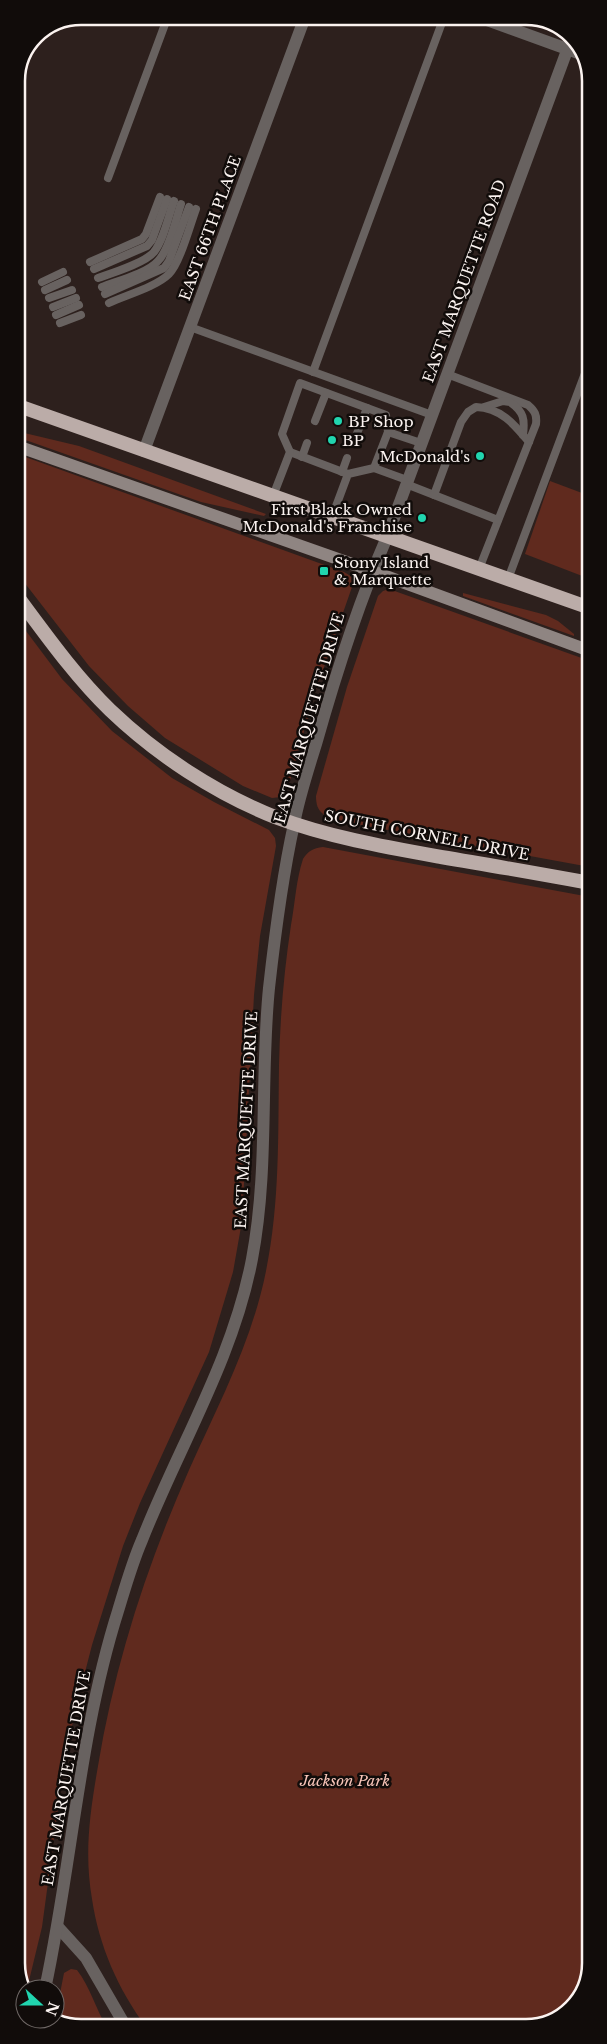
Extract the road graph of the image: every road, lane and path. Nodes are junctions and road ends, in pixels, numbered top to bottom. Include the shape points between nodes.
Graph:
1 (165, 25) edge
2 (302, 25) edge
3 (441, 25) edge
4 (507, 25) edge
5 (566, 42) edge
6 (569, 45) edge
7 (108, 178) dead end
8 (178, 203) junction
9 (92, 265) dead end
10 (63, 272) dead end
11 (98, 278) dead end
12 (67, 280) dead end
13 (42, 282) dead end
14 (45, 290) dead end
15 (72, 290) dead end
16 (104, 291) dead end
17 (49, 298) dead end
18 (77, 302) dead end
19 (109, 303) dead end
20 (54, 311) dead end
21 (81, 315) dead end
22 (60, 323) dead end
23 (190, 327) junction
24 (313, 372) junction
25 (447, 374) junction
26 (582, 381) edge
27 (326, 393) junction
28 (484, 407) junction
29 (25, 408) edge
30 (367, 408) junction
31 (432, 415) junction
32 (315, 421) dead end
33 (388, 432) junction
34 (523, 435) junction
35 (356, 436) dead end
36 (528, 442) junction
37 (308, 443) dead end
38 (421, 443) junction
39 (25, 449) edge
40 (144, 451) junction
41 (290, 452) junction
42 (302, 457) junction
43 (347, 458) dead end
44 (374, 468) junction
45 (345, 473) junction
46 (407, 482) junction
47 (434, 495) junction
48 (273, 496) junction
49 (332, 517) junction
50 (498, 520) junction
51 (387, 537) junction
52 (479, 569) junction
53 (372, 571) junction
54 (508, 579) junction
55 (582, 605) edge
56 (25, 606) edge
57 (582, 648) edge
58 (294, 823) junction
59 (582, 882) edge
60 (58, 1927) junction
61 (47, 1979) edge
62 (121, 2019) edge

1 - 7 lane
2 - 23 street, EAST 66TH PLACE
3 - 24 lane
4 - 5 street
6 - 25 street, EAST MARQUETTE ROAD
8 - 9 lane via 147,246
8 - 11 lane via 153,253
8 - 16 lane via 169,261 164,268
8 - 19 lane via 176,265 170,274
10 - 13 lane
12 - 14 lane
15 - 17 lane
18 - 20 lane
21 - 22 lane
23 - 24 lane
23 - 40 street, EAST 66TH PLACE
24 - 31 lane
25 - 31 street, EAST MARQUETTE ROAD
25 - 36 lane via 534,410 537,417
26 - 54 lane
27 - 30 lane
27 - 32 lane
27 - 41 lane via 300,383 282,434
28 - 34 lane via 506,417
28 - 34 lane via 510,402 525,421
28 - 47 lane via 468,412 462,422
29 - 40 highway
30 - 33 lane via 386,415
30 - 35 lane
31 - 38 street, EAST MARQUETTE ROAD
33 - 38 lane
33 - 44 lane
34 - 36 lane
36 - 50 lane
37 - 42 lane
38 - 46 street, EAST MARQUETTE ROAD
39 - 53 main road
40 - 48 highway
41 - 42 lane
41 - 48 lane
42 - 45 lane
43 - 45 lane
44 - 45 lane
44 - 46 lane
45 - 49 lane
46 - 47 lane
46 - 51 street, EAST MARQUETTE ROAD
47 - 50 lane
48 - 49 highway
49 - 51 highway
50 - 52 lane
51 - 52 highway
51 - 53 street, EAST MARQUETTE DRIVE
52 - 54 highway
53 - 57 main road
53 - 58 street, EAST MARQUETTE DRIVE via 335,676
54 - 55 highway
56 - 58 highway, SOUTH CORNELL DRIVE via 88,687 148,744 247,805
58 - 59 highway, SOUTH CORNELL DRIVE via 345,839
58 - 60 street, EAST MARQUETTE DRIVE via 269,988 262,1180 252,1260 231,1335 140,1542 103,1660 90,1714
60 - 61 street, EAST MARQUETTE DRIVE
60 - 62 street via 86,1958

